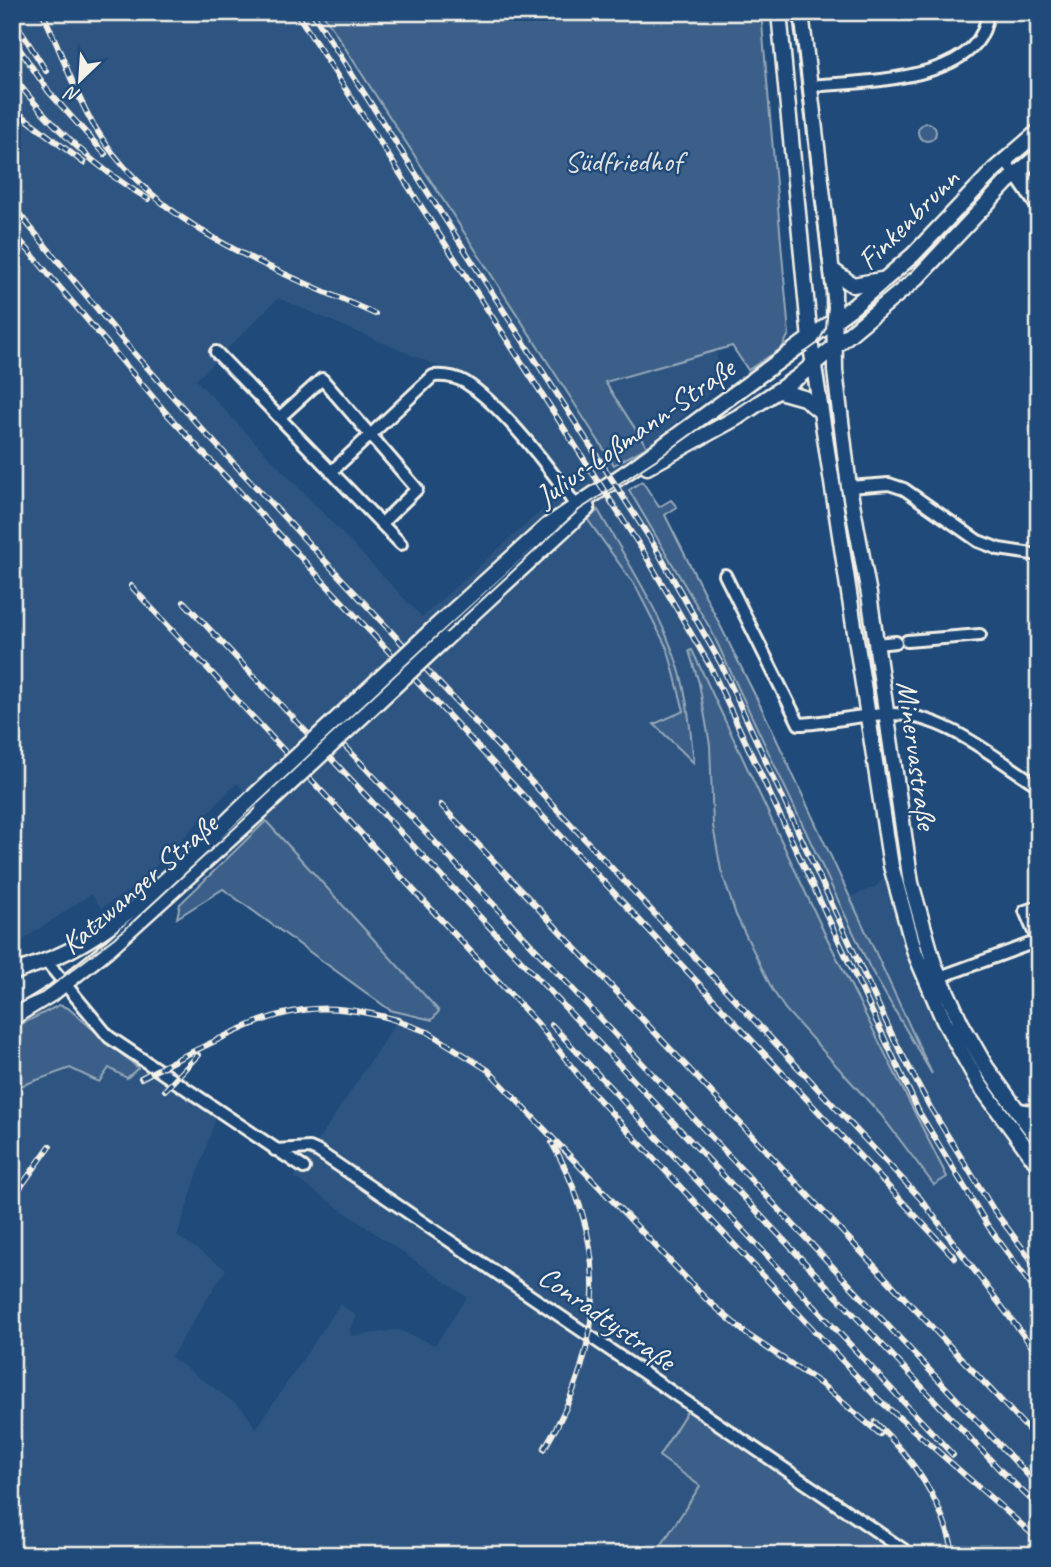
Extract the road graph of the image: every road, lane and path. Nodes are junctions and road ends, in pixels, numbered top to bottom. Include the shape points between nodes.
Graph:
1 (779, 12) edge
2 (801, 12) edge
3 (987, 12) edge
4 (810, 86) junction
5 (1039, 131) edge
6 (1039, 155) edge
7 (1004, 159) junction
8 (1017, 174) junction
9 (1039, 199) edge
10 (1039, 210) edge
11 (832, 270) junction
12 (889, 277) junction
13 (835, 321) junction
14 (810, 340) junction
15 (835, 347) junction
16 (216, 352) dead end
17 (813, 365) junction
18 (779, 391) junction
19 (820, 411) junction
20 (280, 417) junction
21 (370, 434) junction
22 (331, 471) junction
23 (849, 487) junction
24 (578, 509) junction
25 (382, 523) junction
26 (401, 544) dead end
27 (1039, 555) edge
28 (725, 575) dead end
29 (980, 635) dead end
30 (876, 644) junction
31 (885, 714) junction
32 (867, 716) junction
33 (1039, 786) edge
34 (253, 797) joint
35 (263, 810) joint
36 (1039, 910) edge
37 (1038, 943) edge
38 (46, 961) junction
39 (12, 972) edge
40 (940, 977) junction
41 (64, 984) junction
42 (12, 1018) edge
43 (1015, 1108) junction
44 (1039, 1113) edge
45 (1039, 1140) edge
46 (275, 1150) junction
47 (1039, 1166) edge
48 (304, 1168) dead end
49 (904, 1550) dead end

1 - 14 main road
2 - 4 main road
3 - 4 street via 971,48 937,69
4 - 11 main road
5 - 7 main road, Finkenbrunn
6 - 8 main road, Finkenbrunn
7 - 8 street
7 - 12 main road, Finkenbrunn
8 - 9 street via 1032,182
8 - 10 street
8 - 15 main road, Finkenbrunn via 917,278
11 - 12 main road via 859,286
11 - 13 main road
12 - 13 main road, Finkenbrunn
13 - 14 main road, Finkenbrunn
13 - 15 main road
14 - 17 main road, Minervastraße
14 - 24 main road, Julius-Loßmann-Straße
15 - 17 main road, Finkenbrunn
15 - 23 main road, Minervastraße
16 - 20 street
17 - 18 main road, Julius-Loßmann-Straße
17 - 19 main road, Minervastraße
18 - 19 main road via 804,398
18 - 24 main road, Julius-Loßmann-Straße
19 - 32 main road, Minervastraße
20 - 21 street via 322,379
20 - 22 street
21 - 22 street
21 - 24 street via 433,376 449,375 465,382 525,440
21 - 25 street via 417,489
22 - 25 street
23 - 27 street via 897,486 978,541
23 - 30 main road, Minervastraße
24 - 34 main road, Julius-Loßmann-Straße, bridge via 539,532
24 - 35 main road, Julius-Loßmann-Straße, bridge via 531,562
25 - 26 street
28 - 32 street, Minervastraße via 799,724
29 - 30 street
30 - 31 main road, Minervastraße
31 - 32 street
31 - 33 street via 948,728
31 - 40 main road, Minervastraße via 911,883
32 - 47 main road, Minervastraße via 891,866 920,965 979,1084
34 - 38 main road, Katzwanger Straße via 126,912 79,946
35 - 41 main road, Katzwanger Straße via 166,900
36 - 37 street via 1025,911
37 - 40 street
38 - 39 main road, Katzwanger Straße
38 - 41 street
40 - 43 main road, Minervastraße via 974,1047
41 - 42 main road, Katzwanger Straße
41 - 46 street via 110,1037
43 - 44 street
43 - 45 main road, Minervastraße
46 - 48 street
46 - 49 street, Conradtystraße via 319,1152

